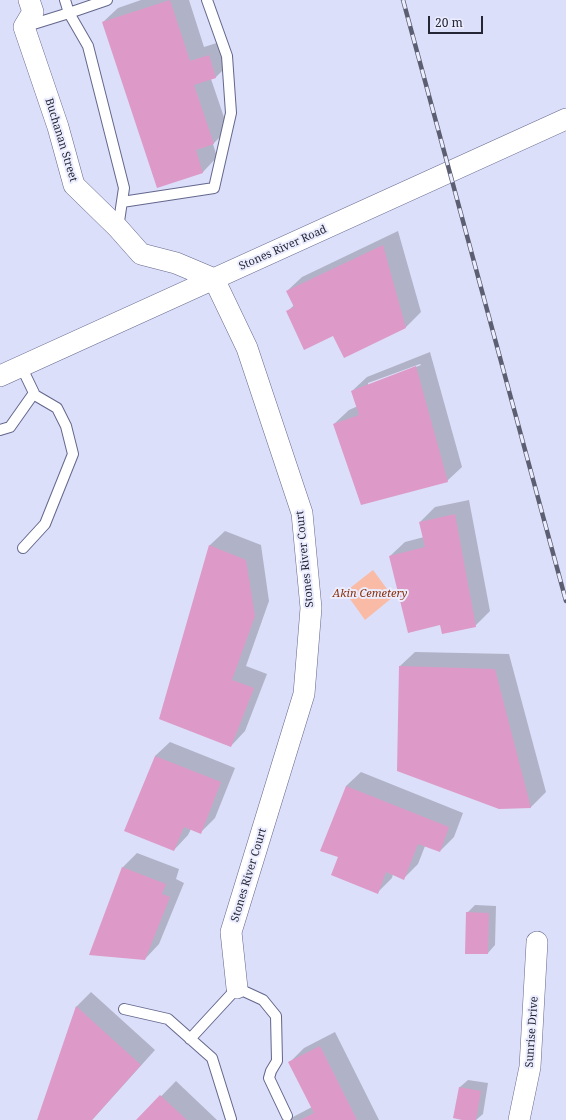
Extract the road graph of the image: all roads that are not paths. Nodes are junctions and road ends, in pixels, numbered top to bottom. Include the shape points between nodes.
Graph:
1 (29, 0) edge
2 (65, 0) edge
3 (107, 0) edge
4 (207, 0) edge
5 (69, 14) junction
6 (24, 27) junction
7 (566, 119) edge
8 (122, 202) junction
9 (118, 228) junction
10 (214, 279) junction
11 (21, 366) junction
12 (0, 376) edge
13 (33, 394) junction
14 (0, 430) edge
15 (23, 548) dead end
16 (537, 942) dead end
17 (237, 988) junction
18 (124, 1009) dead end
19 (190, 1039) junction
20 (287, 1116) dead end
21 (231, 1119) edge
22 (519, 1120) edge

1 - 6 street via 33,12
2 - 5 lane
3 - 5 lane
4 - 8 lane via 227,56 231,113 214,188
5 - 6 lane
5 - 8 lane via 88,46 124,188
6 - 9 street, Buchanan Street via 58,127 74,185
7 - 10 street, Stones River Road
8 - 9 lane
9 - 10 street, Buchanan Street via 141,254 176,263
10 - 11 street, Stones River Road
10 - 17 street, Stones River Court via 247,348 302,512 311,608 304,694 231,932
11 - 12 street, Stones River Road
11 - 13 lane
13 - 14 lane via 10,427
13 - 15 lane via 57,408 66,426 72,454 45,524
16 - 22 street, Sunrise Drive via 530,1067
17 - 19 lane
17 - 20 lane via 263,1000 276,1016 278,1061 269,1078
18 - 19 lane via 168,1019
19 - 21 lane via 212,1058

